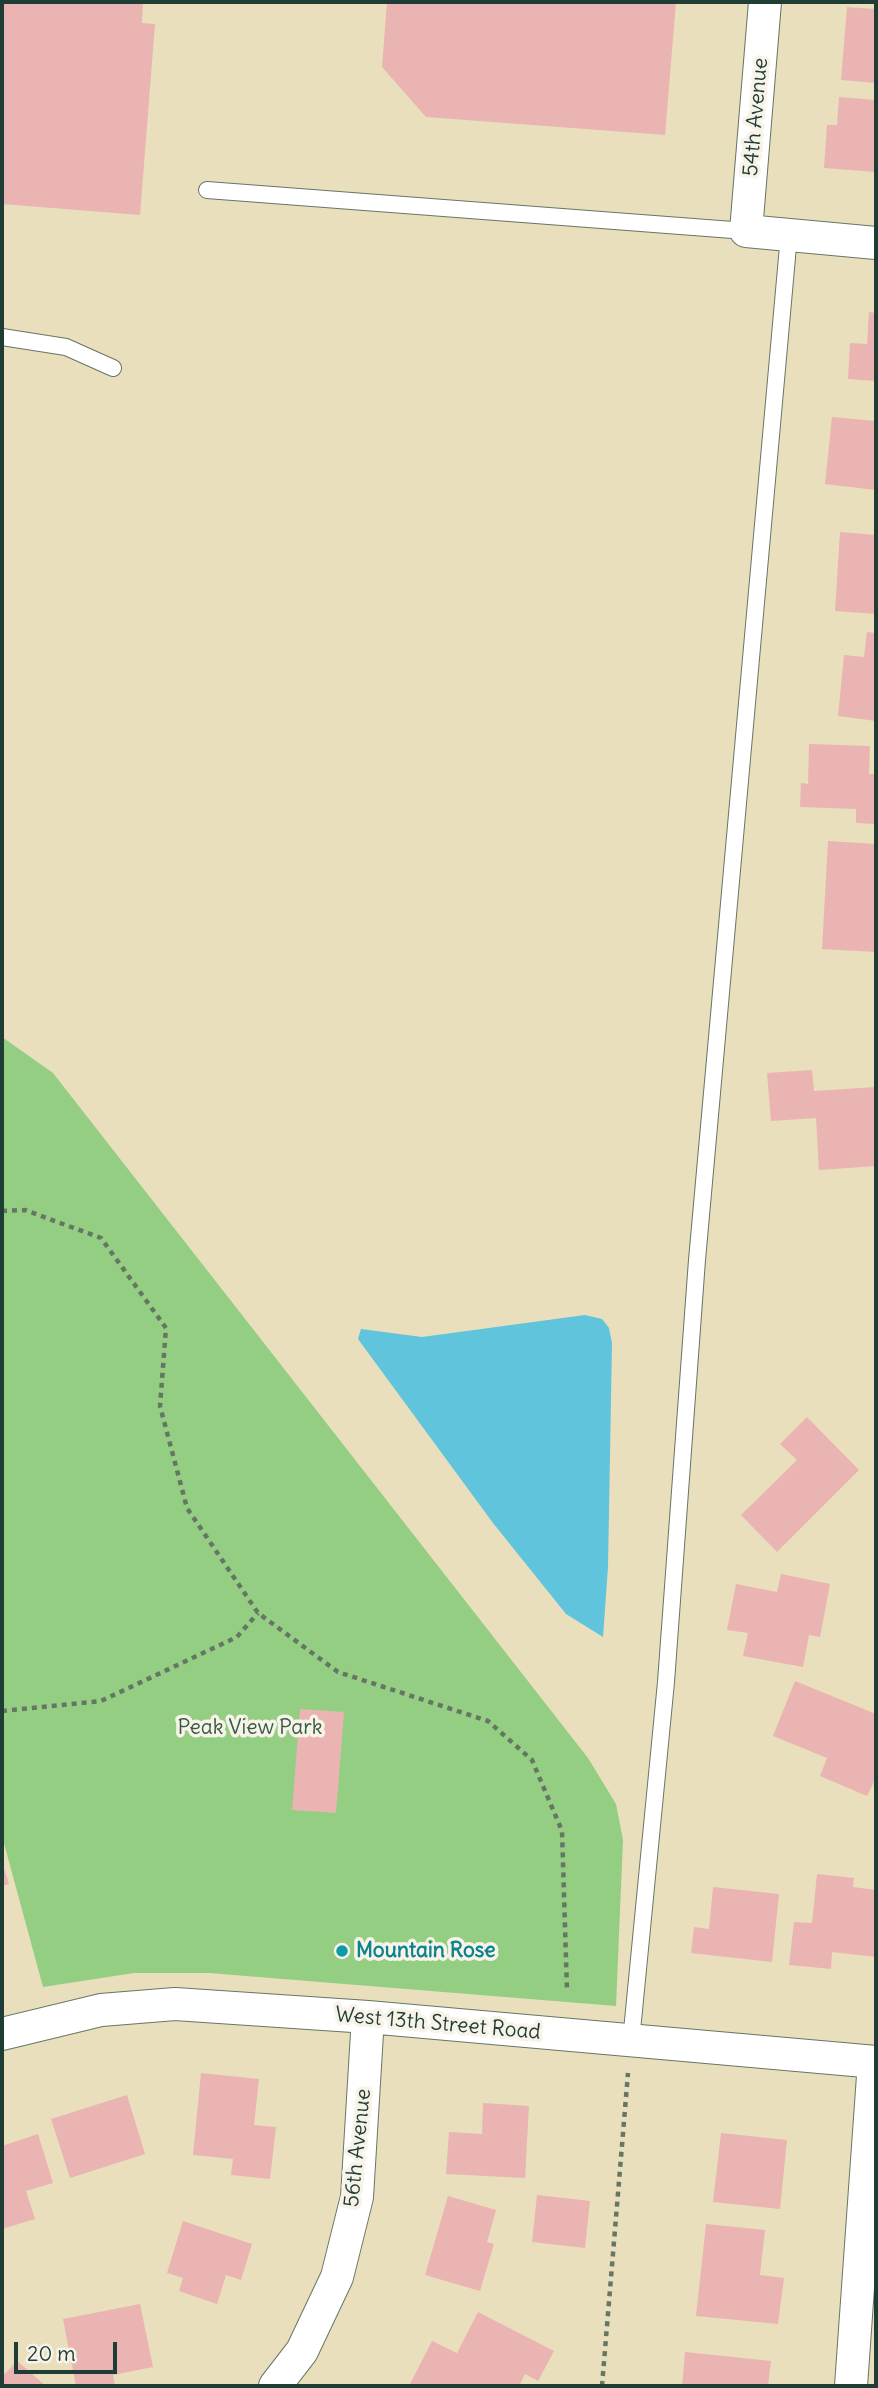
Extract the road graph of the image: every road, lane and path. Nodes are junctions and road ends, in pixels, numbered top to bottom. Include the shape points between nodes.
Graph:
1 (765, 2) edge
2 (207, 190) dead end
3 (746, 232) junction
4 (789, 235) junction
5 (876, 243) edge
6 (2, 337) edge
7 (113, 368) dead end
8 (2, 1211) edge
9 (258, 1613) junction
10 (2, 1711) edge
11 (567, 1990) dead end
12 (368, 2017) junction
13 (2, 2034) edge
14 (631, 2040) junction
15 (875, 2062) edge
16 (275, 2386) edge
17 (602, 2386) edge
18 (851, 2386) edge

1 - 3 street, 54th Avenue
2 - 3 lane
3 - 4 street
4 - 5 street
4 - 14 lane via 697,1260 666,1682
6 - 7 lane via 66,347
8 - 9 path via 25,1210 101,1238 166,1328 160,1406 187,1508
9 - 10 path via 237,1637 101,1701
9 - 11 path via 338,1672 488,1721 532,1760 562,1831
12 - 13 street, West 13th Street Road via 176,2004 101,2010
12 - 14 street, West 13th Street Road
12 - 16 street, 56th Avenue via 357,2197 337,2277 302,2351
14 - 15 street, West 13th Street Road
14 - 17 path
15 - 18 street

